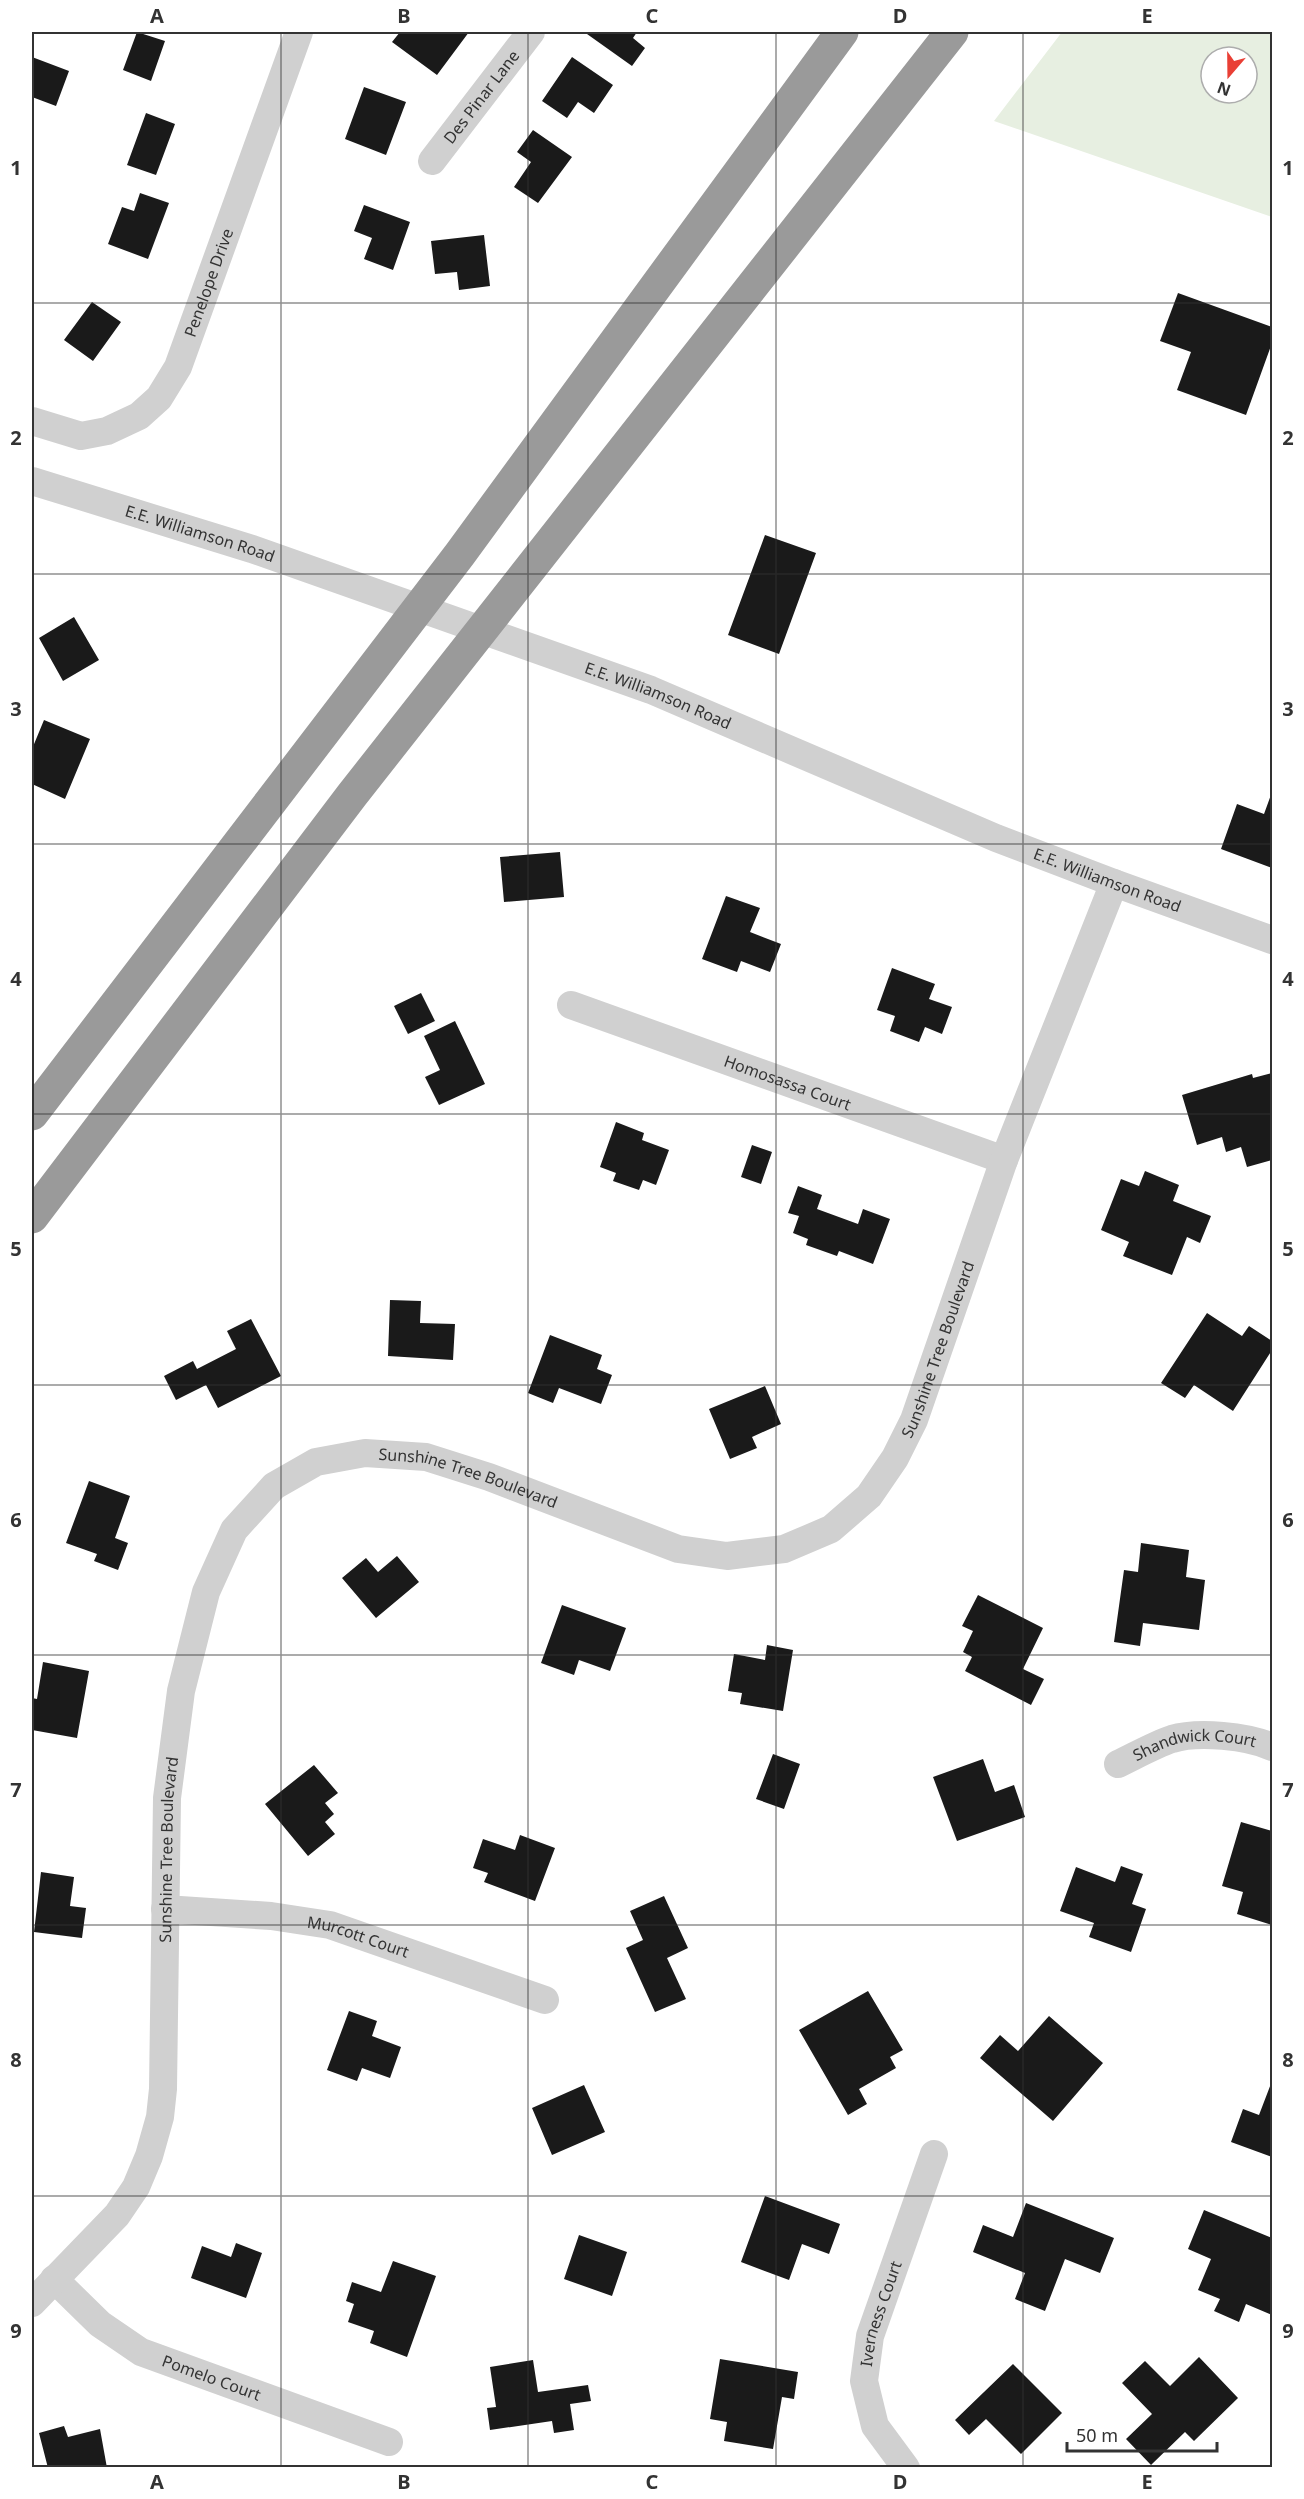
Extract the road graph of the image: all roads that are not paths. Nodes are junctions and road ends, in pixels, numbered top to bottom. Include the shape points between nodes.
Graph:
1 (299, 32) edge
2 (531, 32) edge
3 (842, 32) edge
4 (952, 32) edge
5 (432, 161) dead end
6 (32, 421) edge
7 (32, 481) edge
8 (1114, 883) junction
9 (1272, 940) edge
10 (571, 1005) dead end
11 (32, 1114) edge
12 (1004, 1160) junction
13 (32, 1217) edge
14 (1272, 1747) edge
15 (1118, 1764) dead end
16 (165, 1910) junction
17 (545, 2000) dead end
18 (934, 2154) dead end
19 (54, 2279) junction
20 (32, 2303) edge
21 (389, 2442) dead end
22 (906, 2468) edge

1 - 6 street, Penelope Drive via 178,367 159,398 139,416 107,431 81,436
2 - 5 street, Des Pinar Lane
3 - 11 highway via 460,554
4 - 13 highway via 352,795
7 - 8 street, E.E. Williamson Road via 314,571 706,712 996,838
8 - 9 street, E.E. Williamson Road
8 - 12 street, Sunshine Tree Boulevard
10 - 12 street, Homosassa Court
12 - 16 street, Sunshine Tree Boulevard via 914,1420 895,1458 869,1496 831,1529 784,1549 727,1556 678,1549 489,1476 426,1457 365,1453 316,1462 273,1486 234,1530 206,1592 184,1680 167,1798
14 - 15 street, Shandwick Court via 1218,1735 1174,1738
16 - 17 street, Murcott Court via 271,1916 330,1925
16 - 19 street, Sunshine Tree Boulevard via 163,2089 149,2156 136,2187 117,2214
18 - 22 street, Iverness Court via 870,2336 864,2381 876,2426
19 - 20 street, Sunshine Tree Boulevard
19 - 21 street, Pomelo Court via 100,2324 141,2352

